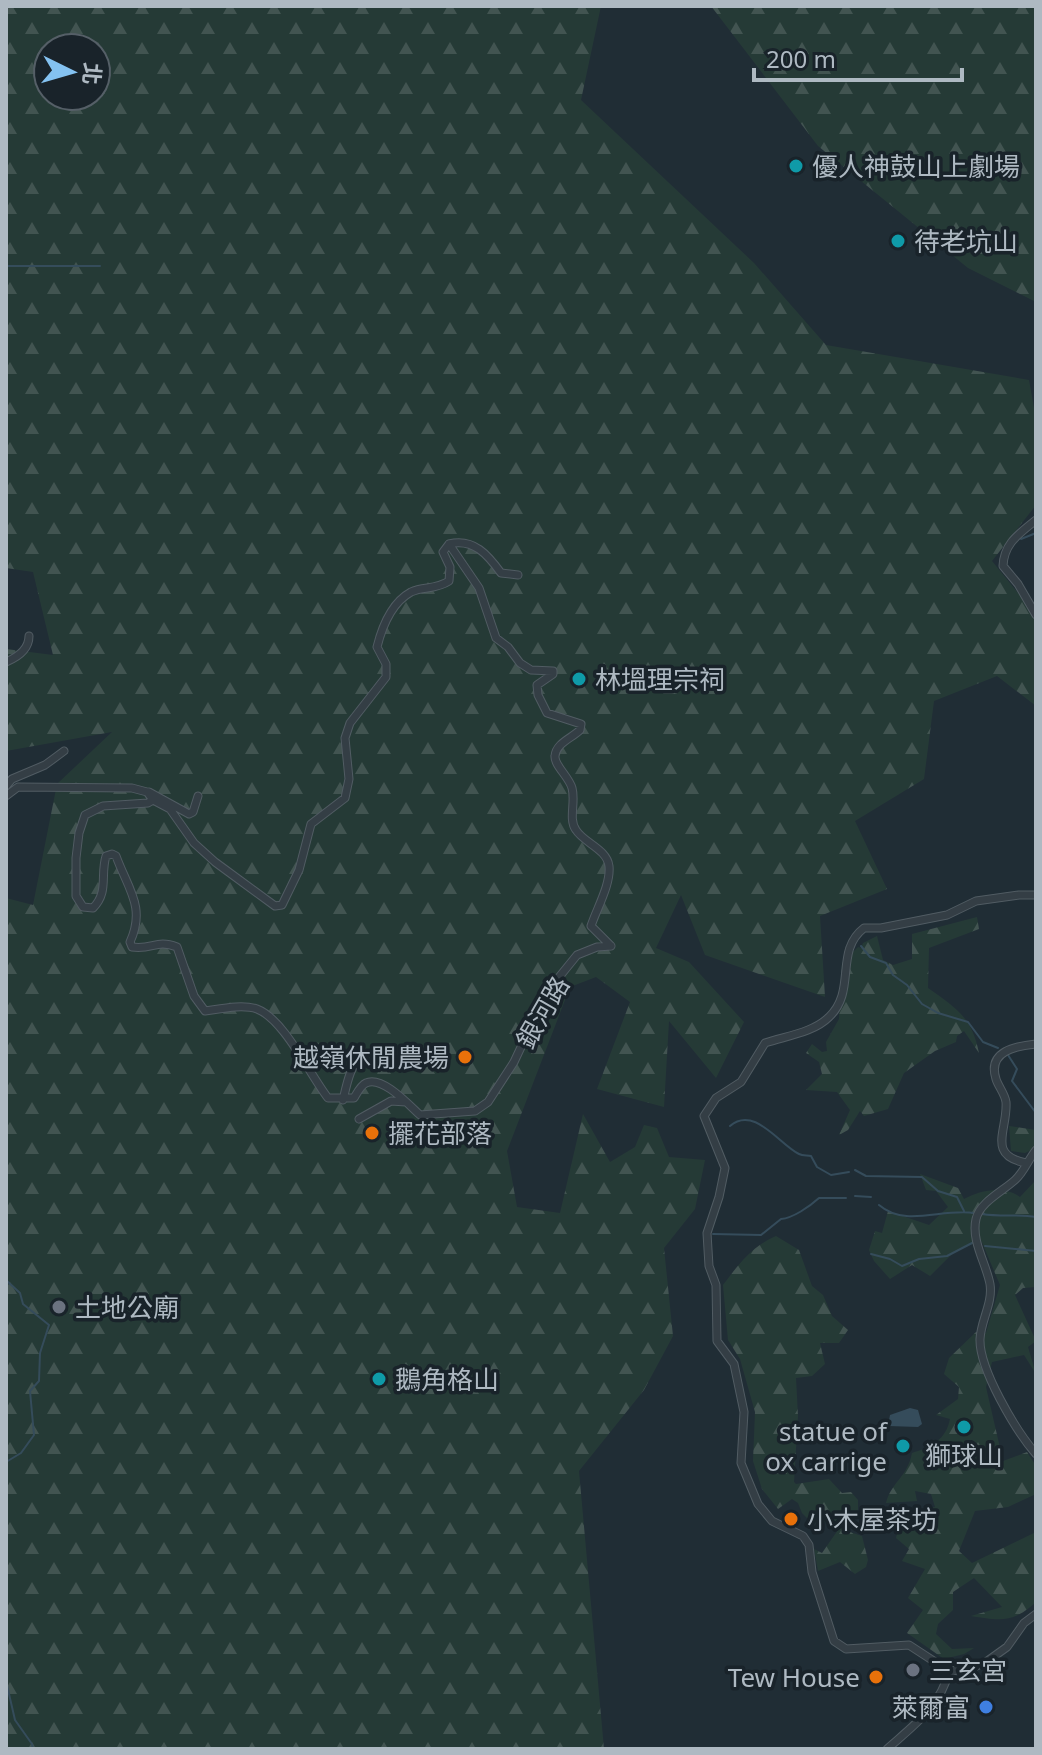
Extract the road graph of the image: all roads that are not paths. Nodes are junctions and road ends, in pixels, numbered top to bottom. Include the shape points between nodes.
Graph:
1 (1036, 520) edge
2 (449, 544) junction
3 (518, 575) dead end
4 (1036, 615) edge
5 (29, 636) dead end
6 (6, 662) edge
7 (64, 751) dead end
8 (6, 786) edge
9 (147, 792) junction
10 (6, 796) edge
11 (198, 796) dead end
12 (153, 800) junction
13 (1036, 895) edge
14 (1036, 1044) edge
15 (363, 1053) dead end
16 (343, 1100) junction
17 (406, 1102) junction
18 (359, 1119) dead end
19 (1036, 1150) edge
20 (1026, 1163) junction
21 (1036, 1454) edge
22 (1036, 1614) edge
23 (949, 1671) junction
24 (887, 1749) edge

1 - 4 street via 1011,541 1003,566
2 - 3 street via 466,543 486,551 501,573
2 - 12 street via 443,552 449,581 412,592 384,622 377,647 386,677 350,723 345,798 311,824 299,870 282,905 275,906 215,862 170,809
2 - 17 street, 銀河路 via 479,588 496,638 531,670 553,671 537,685 547,713 581,724 559,745 555,762 573,789 576,831 607,857 609,869 591,926 611,946 577,955 547,992 514,1062 488,1102 475,1111 420,1115
5 - 6 street via 27,648
7 - 8 street
9 - 10 street via 18,787
9 - 11 street via 189,814
9 - 12 street
12 - 16 street via 103,806 85,815 76,896 83,907 93,908 105,885 106,856 116,856 137,903 132,947 165,942 177,947 194,996 205,1011 257,1009 299,1052 328,1098
13 - 23 street via 976,901 947,915 870,926 856,934 848,945 839,1005 828,1019 765,1043 741,1082 716,1098 704,1116 725,1168 707,1233 716,1285 717,1341 734,1364 739,1383 744,1412 741,1463 758,1504 772,1521 803,1536 809,1545 834,1641 846,1649 909,1645
14 - 20 street via 1005,1049 994,1070 1006,1101 1001,1139 1005,1154
15 - 16 street
16 - 17 street, 銀河路 via 354,1098 371,1081
17 - 18 street via 391,1101
19 - 20 street
20 - 21 street via 1018,1178 979,1210 975,1220 991,1288 981,1333 984,1359 996,1392
22 - 23 street via 986,1662
23 - 24 street via 931,1709

